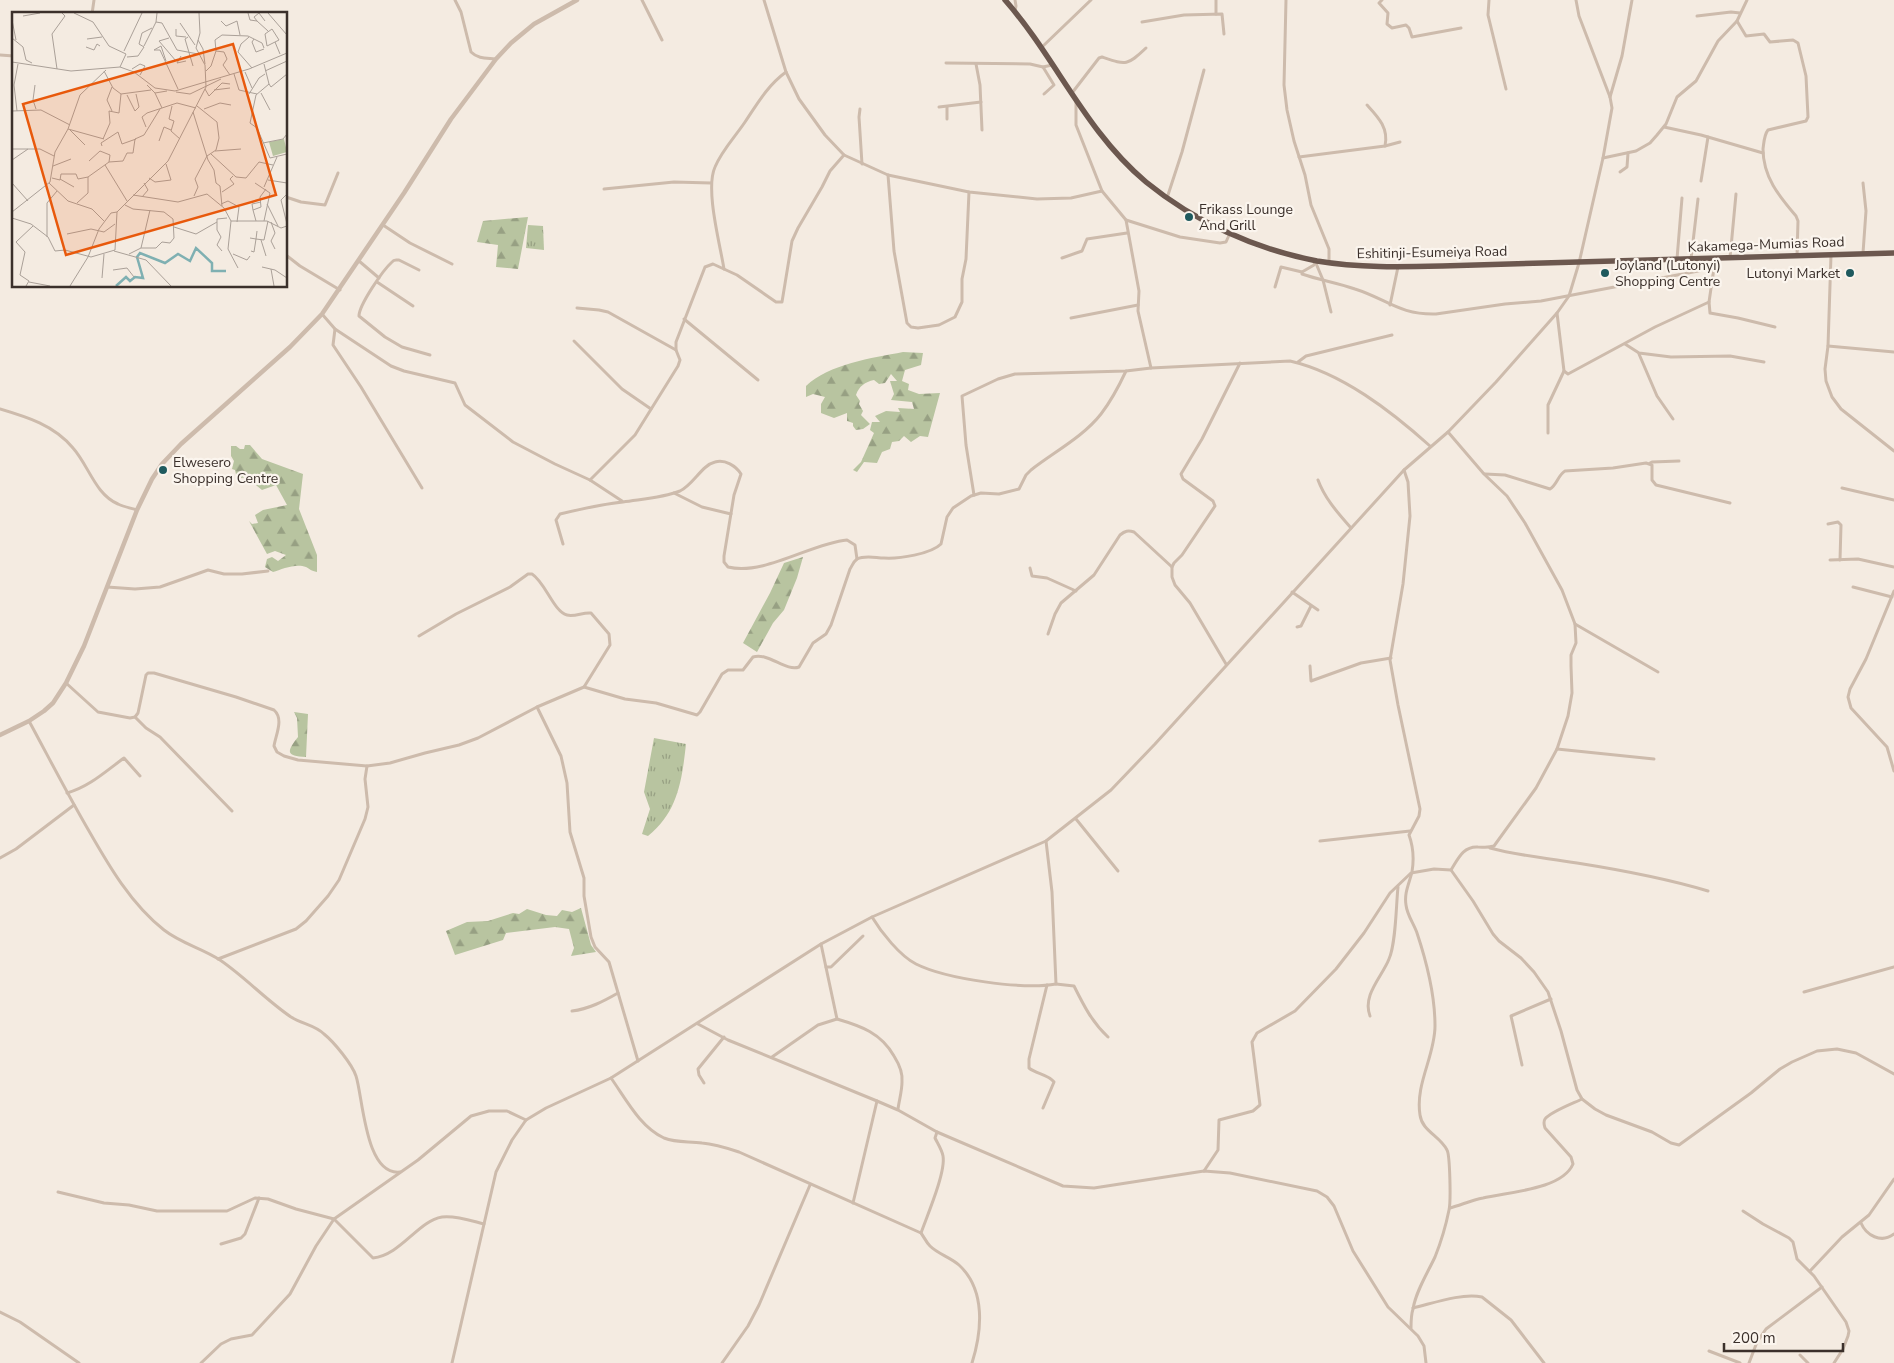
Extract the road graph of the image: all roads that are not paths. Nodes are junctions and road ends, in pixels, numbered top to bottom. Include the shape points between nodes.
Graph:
1 (455, 0) edge
2 (577, 0) edge
3 (642, 0) edge
4 (764, 0) edge
5 (1004, 0) edge
6 (1015, 0) edge
7 (1091, 0) edge
8 (1216, 0) edge
9 (1286, 0) edge
10 (1376, 0) edge
11 (1382, 0) edge
12 (1489, 0) edge
13 (1576, 0) edge
14 (1632, 0) edge
15 (1747, 0) edge
16 (1380, 4) junction
17 (1015, 12) junction
18 (1740, 13) junction
19 (1216, 14) junction
20 (1696, 16) dead end
21 (1142, 22) dead end
22 (1737, 22) junction
23 (1461, 28) dead end
24 (1224, 34) dead end
25 (662, 40) dead end
26 (1041, 48) junction
27 (1146, 48) dead end
28 (496, 60) junction
29 (946, 62) dead end
30 (976, 64) junction
31 (1052, 65) junction
32 (1043, 67) junction
33 (1204, 70) dead end
34 (786, 72) junction
35 (1506, 88) dead end
36 (1071, 93) junction
37 (1044, 94) dead end
38 (1610, 97) junction
39 (1076, 101) junction
40 (981, 102) junction
41 (1367, 105) dead end
42 (939, 107) dead end
43 (947, 107) junction
44 (860, 109) dead end
45 (947, 119) dead end
46 (1664, 127) junction
47 (982, 130) dead end
48 (1708, 137) junction
49 (1400, 142) dead end
50 (1385, 146) junction
51 (1628, 153) junction
52 (1763, 153) junction
53 (844, 155) junction
54 (1300, 157) junction
55 (1603, 158) junction
56 (862, 164) junction
57 (1620, 172) dead end
58 (338, 173) dead end
59 (888, 175) junction
60 (1701, 181) dead end
61 (711, 183) junction
62 (1864, 183) dead end
63 (604, 189) dead end
64 (1102, 191) junction
65 (969, 192) junction
66 (1736, 194) dead end
67 (288, 198) edge
68 (1167, 198) junction
69 (1682, 198) dead end
70 (1698, 199) dead end
71 (1126, 220) junction
72 (383, 225) junction
73 (1127, 233) junction
74 (1230, 233) junction
75 (1894, 253) edge
76 (1863, 254) junction
77 (1831, 255) junction
78 (1797, 256) junction
79 (288, 257) edge
80 (1062, 258) dead end
81 (1719, 258) junction
82 (1730, 258) junction
83 (1691, 259) junction
84 (1315, 260) junction
85 (1677, 260) junction
86 (359, 261) junction
87 (1329, 262) junction
88 (1579, 263) junction
89 (452, 264) dead end
90 (1398, 266) junction
91 (1714, 268) junction
92 (724, 269) junction
93 (419, 270) dead end
94 (1302, 272) junction
95 (379, 278) junction
96 (1323, 280) junction
97 (376, 282) junction
98 (1275, 287) dead end
99 (340, 290) junction
100 (1569, 296) junction
101 (1709, 302) junction
102 (1138, 304) junction
103 (1390, 305) junction
104 (413, 306) dead end
105 (578, 308) dead end
106 (1331, 312) dead end
107 (1556, 313) junction
108 (322, 314) junction
109 (1071, 318) dead end
110 (684, 319) junction
111 (1775, 327) dead end
112 (334, 329) junction
113 (1392, 335) dead end
114 (574, 341) dead end
115 (1625, 344) junction
116 (1828, 346) junction
117 (676, 350) junction
118 (1894, 352) edge
119 (1639, 353) junction
120 (430, 355) dead end
121 (1764, 362) dead end
122 (1240, 363) junction
123 (1298, 363) junction
124 (1150, 368) junction
125 (1126, 371) junction
126 (1564, 371) junction
127 (758, 380) dead end
128 (0, 409) edge
129 (651, 409) junction
130 (1673, 419) dead end
131 (1448, 432) junction
132 (1548, 433) dead end
133 (1430, 446) junction
134 (1894, 451) edge
135 (1679, 461) dead end
136 (1650, 464) junction
137 (1404, 470) junction
138 (1484, 474) junction
139 (590, 480) junction
140 (1318, 480) dead end
141 (422, 488) dead end
142 (1842, 488) dead end
143 (673, 492) junction
144 (974, 495) junction
145 (1894, 500) edge
146 (623, 502) junction
147 (1730, 503) dead end
148 (137, 510) junction
149 (730, 514) junction
150 (1828, 524) dead end
151 (1351, 528) junction
152 (563, 544) dead end
153 (857, 559) junction
154 (1830, 560) dead end
155 (1840, 560) junction
156 (1172, 567) junction
157 (1894, 567) edge
158 (1030, 568) dead end
159 (268, 571) dead end
160 (108, 587) junction
161 (1853, 587) dead end
162 (1076, 591) junction
163 (1894, 591) edge
164 (1292, 592) junction
165 (1892, 597) junction
166 (1311, 606) junction
167 (1318, 610) dead end
168 (1575, 624) junction
169 (1297, 628) dead end
170 (1048, 634) dead end
171 (419, 636) dead end
172 (1390, 658) junction
173 (1226, 664) junction
174 (1310, 666) dead end
175 (1658, 672) dead end
176 (66, 683) junction
177 (584, 687) junction
178 (537, 707) junction
179 (135, 717) junction
180 (29, 722) junction
181 (1, 733) edge
182 (1557, 750) junction
183 (1654, 759) dead end
184 (367, 766) junction
185 (1894, 771) edge
186 (140, 776) dead end
187 (67, 793) junction
188 (74, 805) junction
189 (232, 811) dead end
190 (1076, 819) junction
191 (1410, 831) junction
192 (1046, 841) junction
193 (1320, 841) dead end
194 (1490, 848) junction
195 (0, 858) edge
196 (1451, 870) junction
197 (1118, 871) dead end
198 (1411, 873) junction
199 (1398, 886) junction
200 (1708, 891) dead end
201 (872, 917) junction
202 (863, 936) dead end
203 (822, 944) junction
204 (218, 959) junction
205 (826, 967) junction
206 (1894, 967) edge
207 (1056, 984) junction
208 (1047, 986) junction
209 (1804, 992) dead end
210 (618, 994) junction
211 (1551, 999) junction
212 (572, 1011) dead end
213 (1370, 1016) dead end
214 (837, 1019) junction
215 (698, 1024) junction
216 (1108, 1037) dead end
217 (724, 1038) junction
218 (771, 1057) junction
219 (638, 1060) junction
220 (1522, 1065) dead end
221 (1894, 1074) edge
222 (611, 1078) junction
223 (704, 1083) dead end
224 (1582, 1099) junction
225 (877, 1100) junction
226 (1043, 1108) dead end
227 (898, 1110) junction
228 (526, 1120) junction
229 (937, 1132) junction
230 (1204, 1171) junction
231 (400, 1172) junction
232 (1894, 1179) edge
233 (810, 1185) junction
234 (58, 1192) dead end
235 (259, 1198) junction
236 (853, 1203) junction
237 (1450, 1208) junction
238 (1743, 1211) dead end
239 (334, 1220) junction
240 (1861, 1223) junction
241 (484, 1224) junction
242 (921, 1233) junction
243 (1894, 1234) edge
244 (220, 1244) dead end
245 (1810, 1271) junction
246 (1822, 1287) junction
247 (1413, 1308) junction
248 (0, 1312) edge
249 (1411, 1328) junction
250 (1709, 1351) dead end
251 (1800, 1354) dead end
252 (79, 1363) edge
253 (201, 1363) edge
254 (452, 1363) edge
255 (722, 1363) edge
256 (972, 1363) edge
257 (1426, 1363) edge
258 (1544, 1363) edge
259 (1740, 1363) edge
260 (1750, 1363) edge
261 (1808, 1363) edge
262 (1834, 1363) edge

1 - 28 street via 471,52 480,58
2 - 28 street via 534,24
3 - 25 street
4 - 34 street
5 - 17 highway, Eshitinji-Esumeiya Road
6 - 17 street
7 - 26 street
8 - 19 street
9 - 54 street via 1284,85
10 - 16 street
11 - 16 street
12 - 35 street via 1488,15
13 - 38 street
14 - 38 street
15 - 18 street
16 - 23 street via 1388,13 1387,24 1392,28 1406,25 1412,37
17 - 26 highway, Eshitinji-Esumeiya Road
18 - 20 street
18 - 22 street
19 - 21 street
19 - 24 street via 1222,14
22 - 46 street via 1718,41 1696,81 1677,97
22 - 52 street via 1746,36 1762,33 1772,42 1796,41 1806,76 1808,119 1768,130
26 - 31 highway, Eshitinji-Esumeiya Road
27 - 36 street via 1133,60 1122,64 1099,58
28 - 72 street via 451,119
29 - 30 street
30 - 32 street
30 - 40 street
31 - 32 street
31 - 36 highway, Eshitinji-Esumeiya Road
32 - 37 street via 1054,85
33 - 68 street
34 - 53 street via 808,113
34 - 61 street via 775,80 720,156
36 - 39 highway, Eshitinji-Esumeiya Road
38 - 55 street via 1612,108
39 - 64 street via 1076,125
39 - 68 highway, Eshitinji-Esumeiya Road via 1115,152
40 - 43 street
40 - 47 street
41 - 50 street via 1385,130
42 - 43 street
43 - 45 street
44 - 56 street
46 - 48 street
46 - 51 street via 1644,147
48 - 52 street
48 - 60 street
49 - 50 street
50 - 54 street
51 - 55 street
51 - 57 street via 1628,167
52 - 78 street via 1772,186 1798,221
53 - 56 street
53 - 92 street via 830,171 792,241 782,302 776,302
54 - 87 street via 1311,205 1329,249
55 - 88 street
56 - 59 street
58 - 67 street via 325,206
59 - 65 street
59 - 65 street via 894,251 907,323 911,327 940,325 955,317 962,302
61 - 63 street via 674,182
61 - 92 street
62 - 76 street
64 - 65 street via 1071,198 1037,199
64 - 71 street
66 - 82 street
68 - 74 highway, Eshitinji-Esumeiya Road
69 - 85 street
70 - 83 street
71 - 73 street
71 - 74 street via 1180,237 1220,243 1226,242
72 - 86 street
72 - 89 street
73 - 80 street via 1088,238 1082,251
73 - 102 street via 1139,291
74 - 84 highway, Eshitinji-Esumeiya Road via 1271,249
75 - 76 highway, Kakamega-Mumias Road
76 - 77 highway, Kakamega-Mumias Road
77 - 78 highway, Kakamega-Mumias Road
77 - 116 street
78 - 82 highway, Kakamega-Mumias Road
79 - 99 street
81 - 82 highway, Kakamega-Mumias Road
81 - 83 highway, Kakamega-Mumias Road
81 - 91 street
83 - 85 highway, Kakamega-Mumias Road
84 - 87 highway, Eshitinji-Esumeiya Road
84 - 94 street via 1311,268
84 - 96 street
85 - 88 highway, Kakamega-Mumias Road
86 - 95 street
86 - 99 street
87 - 90 highway, Eshitinji-Esumeiya Road
88 - 90 highway, Eshitinji-Esumeiya Road
88 - 100 street
90 - 103 street
91 - 100 street
91 - 101 street
92 - 110 street via 713,264 705,266
93 - 95 street via 396,259
94 - 96 street
94 - 98 street via 1280,267
95 - 97 street
96 - 103 street via 1357,289
96 - 106 street
97 - 104 street
97 - 120 street via 361,308 360,316 402,347
99 - 108 street
100 - 103 street via 1436,314 1408,312
100 - 107 street
101 - 111 street via 1710,313
101 - 115 street
102 - 109 street
102 - 124 street
105 - 117 street via 608,312
107 - 126 street
107 - 131 street
108 - 112 street
108 - 148 street via 162,464
110 - 117 street
110 - 127 street
112 - 139 street via 391,366 455,384 466,405 513,442
112 - 141 street via 333,345
113 - 123 street via 1306,356
114 - 129 street via 622,389
115 - 119 street
115 - 126 street via 1570,374
116 - 118 street
116 - 134 street via 1825,369 1832,397 1848,416
117 - 129 street via 680,360 678,366
119 - 121 street via 1671,357 1730,356
119 - 130 street via 1657,396
122 - 123 street
122 - 124 street
122 - 156 street via 1181,474 1215,506
123 - 133 street via 1327,374 1380,405
124 - 125 street
125 - 144 street via 1100,415 1088,428 1026,475 1019,489
125 - 144 street via 1015,374 962,396
126 - 132 street via 1548,405
128 - 148 street via 35,420 59,434 74,448 104,494 118,504
129 - 139 street via 635,435
131 - 133 street
131 - 138 street
133 - 137 street
135 - 136 street
136 - 138 street via 1565,471 1550,489 1506,475
136 - 147 street via 1656,485
137 - 151 street
137 - 172 street via 1410,516 1403,584
138 - 168 street via 1507,496 1525,523 1562,590
139 - 146 street
140 - 151 street via 1323,492
142 - 145 street
143 - 146 street
143 - 149 street via 702,507
143 - 149 street via 695,481 714,462 723,462 738,469 740,474
144 - 153 street via 953,508 942,544 938,547 897,558
146 - 152 street via 560,514 556,520
148 - 160 street
149 - 153 street via 724,562 728,567 774,562 847,540 855,545
150 - 155 street via 1838,522 1842,526
151 - 164 street
153 - 177 street via 850,569 832,625 813,644 799,667 793,668 762,656 753,657 742,670 728,670 722,674 696,715
154 - 155 street
155 - 157 street via 1858,559
156 - 162 street via 1129,530 1120,535 1094,575
156 - 173 street via 1175,585
158 - 162 street via 1032,576 1048,578
159 - 160 street via 233,574 208,570 160,587
160 - 176 street
161 - 165 street
162 - 170 street via 1062,603
163 - 165 street
164 - 166 street
164 - 173 street
165 - 185 street via 1848,697 1851,708 1887,747
166 - 167 street
166 - 169 street
168 - 175 street
168 - 182 street via 1576,643 1571,655 1572,693
171 - 177 street via 532,574 560,612 570,616 591,613 609,634 610,645
172 - 174 street via 1361,664 1311,682
172 - 191 street via 1420,809
173 - 190 street via 1111,790
176 - 179 street via 98,712 123,718
176 - 180 street via 53,703
177 - 178 street
178 - 184 street via 459,745
178 - 210 street via 561,756 568,783 570,832 584,878 591,937 595,947 609,962
179 - 184 street via 146,675 150,672 274,710 280,719 274,746 284,756
179 - 189 street
180 - 181 street
180 - 187 street
182 - 183 street
182 - 194 street via 1530,795
184 - 204 street via 368,807 365,819 339,880 328,896 296,929
186 - 187 street via 124,758 89,784
187 - 188 street
188 - 195 street
188 - 204 street via 110,868 144,911 184,943
190 - 192 street
190 - 197 street
191 - 193 street
191 - 198 street
192 - 201 street
192 - 207 street via 1052,884
194 - 196 street via 1470,847
194 - 200 street via 1665,878
196 - 198 street
196 - 211 street via 1493,934 1534,972
198 - 199 street
198 - 237 street via 1406,908 1428,973 1435,1026 1423,1081 1420,1114 1422,1124 1447,1148
199 - 213 street via 1390,958 1372,990
199 - 230 street via 1336,969 1295,1011 1257,1033 1252,1042 1260,1105 1253,1111 1219,1120 1218,1150
201 - 203 street
201 - 208 street via 889,940 916,964 973,981
202 - 205 street via 831,967
203 - 205 street
203 - 215 street
204 - 231 street via 286,1013 326,1036 355,1073 361,1110 377,1159 395,1173
205 - 214 street
206 - 209 street
207 - 208 street
207 - 216 street via 1074,986 1095,1024
208 - 226 street via 1028,1059 1029,1068 1054,1082
210 - 212 street via 596,1005
210 - 219 street
211 - 220 street via 1511,1016
211 - 224 street
214 - 218 street via 818,1024
214 - 227 street via 872,1031 888,1045 902,1073
215 - 217 street
215 - 219 street
217 - 218 street
217 - 223 street via 698,1069
218 - 225 street
219 - 222 street
221 - 224 street via 1856,1053 1837,1049 1817,1051 1780,1069 1679,1145 1606,1115
222 - 228 street
222 - 233 street via 642,1121 664,1138 714,1144 740,1152
224 - 237 street via 1553,1113 1544,1122 1544,1128 1571,1157 1571,1168 1540,1187
225 - 227 street
225 - 236 street
227 - 229 street
228 - 231 street via 506,1111 471,1116
228 - 241 street via 496,1172
229 - 230 street via 1063,1186 1094,1188
229 - 242 street via 935,1138 944,1158
230 - 249 street via 1290,1184 1317,1191 1327,1198 1377,1290 1388,1307
231 - 239 street
232 - 240 street
233 - 236 street
233 - 255 street via 759,1305
234 - 235 street via 157,1211 227,1211
235 - 239 street
235 - 244 street via 246,1234
236 - 242 street
237 - 247 street
238 - 245 street via 1789,1238 1797,1259
239 - 241 street via 373,1258 388,1254 442,1217
239 - 253 street via 290,1294 252,1335 220,1344
240 - 243 street via 1864,1230 1876,1237
240 - 245 street
241 - 254 street
242 - 256 street via 929,1245 957,1263 972,1282 980,1318
245 - 246 street
246 - 260 street via 1766,1328 1756,1342
246 - 262 street via 1849,1331
247 - 249 street
247 - 258 street via 1482,1297 1511,1320
248 - 252 street
249 - 257 street via 1424,1346
250 - 259 street
251 - 261 street

